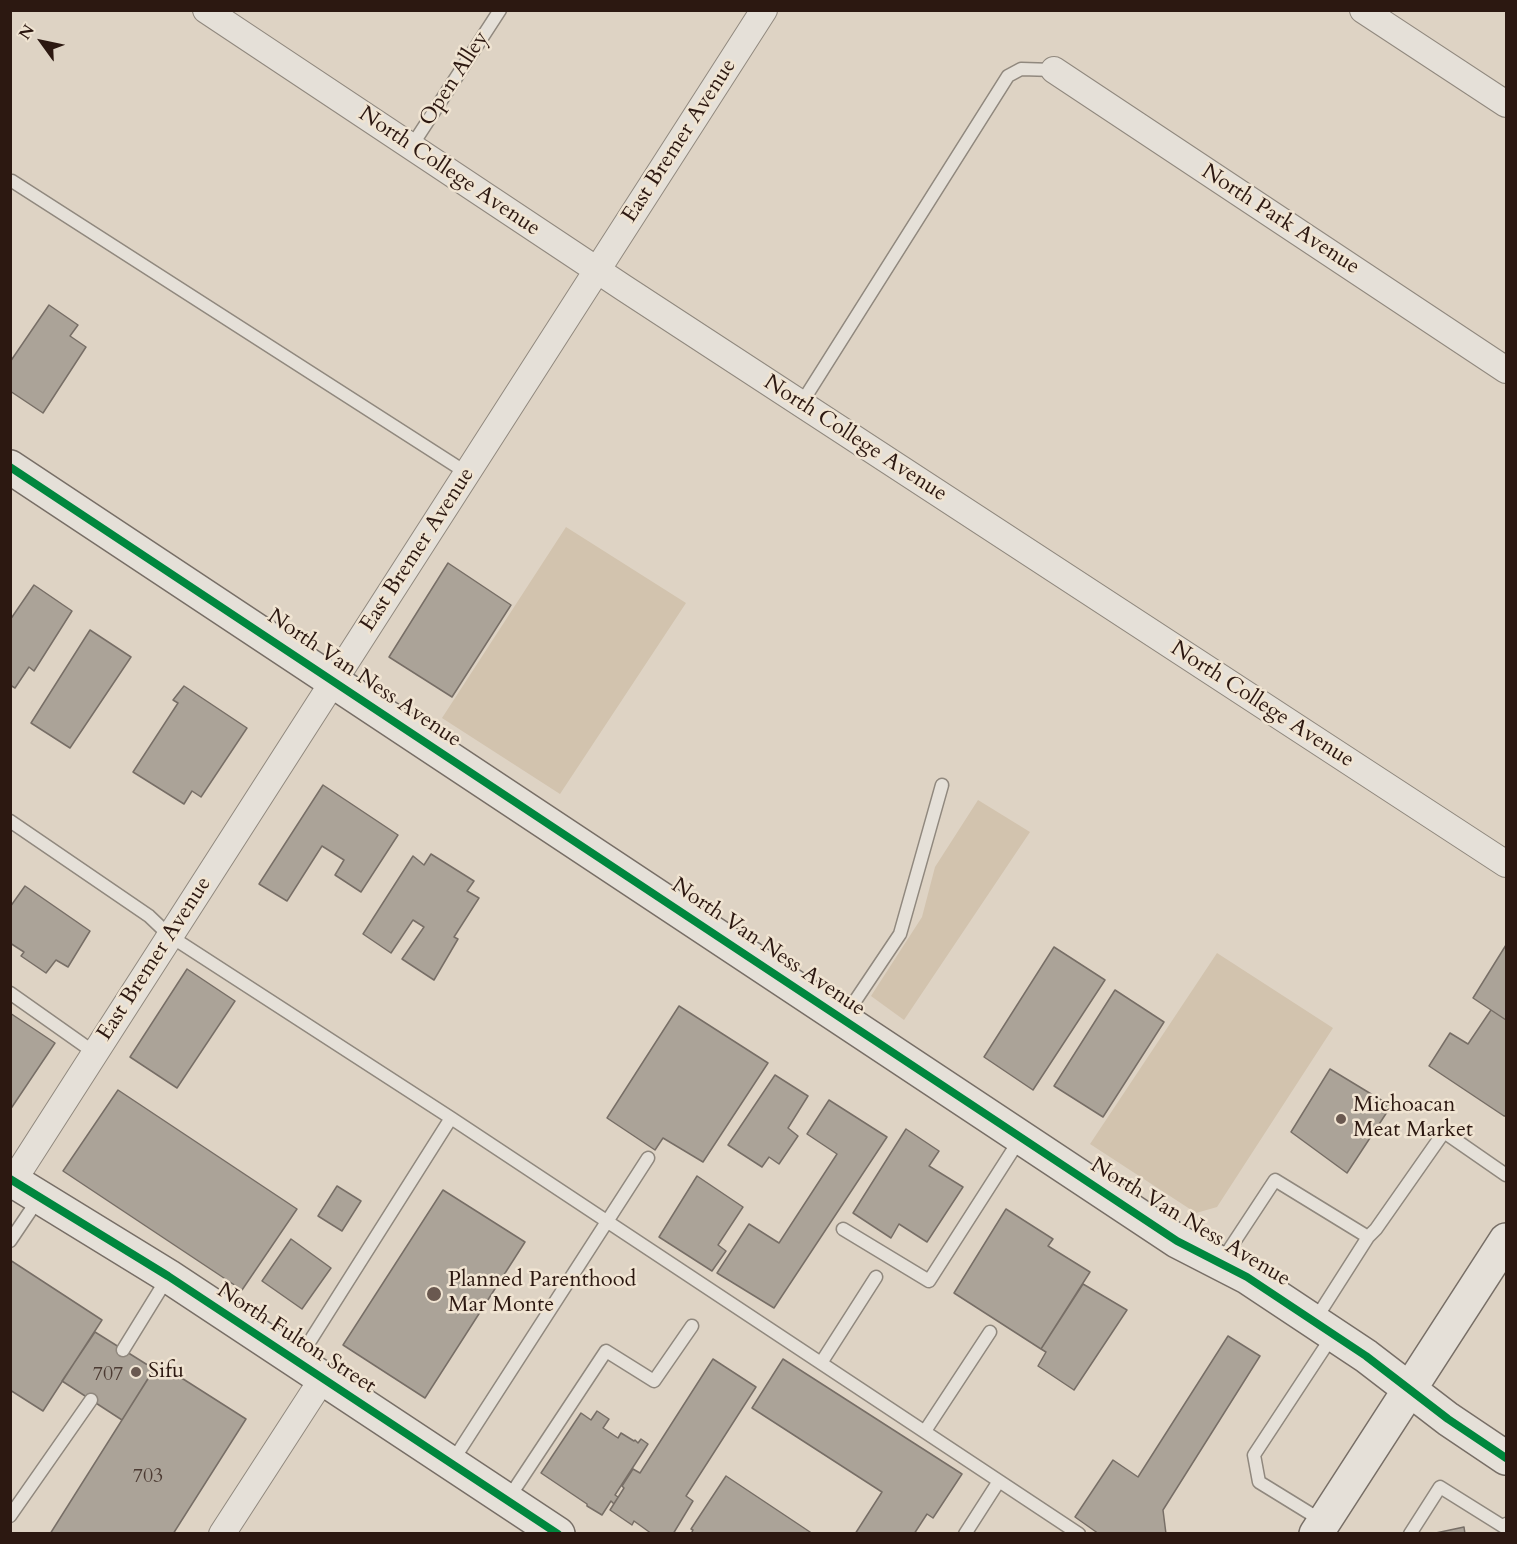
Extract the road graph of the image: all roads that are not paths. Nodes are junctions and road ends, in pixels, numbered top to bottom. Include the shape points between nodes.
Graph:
1 (206, 10) edge
2 (500, 10) edge
3 (764, 10) edge
4 (1363, 10) edge
5 (232, 18) edge
6 (1054, 70) joint
7 (1506, 104) edge
8 (411, 147) junction
9 (12, 181) edge
10 (597, 270) junction
11 (1506, 370) edge
12 (801, 404) junction
13 (10, 467) edge
14 (467, 473) junction
15 (334, 680) junction
16 (942, 785) dead end
17 (10, 821) edge
18 (1506, 864) edge
19 (171, 936) junction
20 (10, 993) edge
21 (843, 1020) junction
22 (95, 1053) junction
23 (451, 1118) junction
24 (1020, 1138) junction
25 (648, 1158) dead end
26 (1506, 1175) edge
27 (21, 1185) edge
28 (608, 1222) junction
29 (843, 1228) dead end
30 (1368, 1237) junction
31 (1506, 1240) edge
32 (10, 1241) edge
33 (1220, 1263) junction
34 (168, 1276) junction
35 (876, 1277) dead end
36 (692, 1326) dead end
37 (1324, 1328) junction
38 (990, 1332) dead end
39 (123, 1350) dead end
40 (821, 1363) junction
41 (310, 1370) junction
42 (1409, 1390) junction
43 (91, 1400) dead end
44 (925, 1431) junction
45 (1506, 1458) edge
46 (452, 1463) junction
47 (999, 1481) junction
48 (507, 1500) junction
49 (10, 1516) edge
50 (1320, 1528) edge
51 (1505, 1528) edge
52 (1073, 1532) edge
53 (222, 1533) edge
54 (558, 1533) edge
55 (965, 1533) edge
56 (1410, 1533) edge

1 - 5 street, North College Avenue
2 - 8 lane, Open Alley
3 - 10 street, East Bremer Avenue
4 - 7 street
5 - 8 street, North College Avenue
6 - 11 street, North Park Avenue
6 - 12 lane via 1021,69 1008,76
8 - 10 street, North College Avenue
9 - 14 lane
10 - 12 street, North College Avenue
10 - 14 street, East Bremer Avenue
12 - 18 street, North College Avenue
13 - 15 main road, North Van Ness Avenue
14 - 15 street, East Bremer Avenue
15 - 19 street, East Bremer Avenue
15 - 21 main road, North Van Ness Avenue
16 - 21 lane via 900,934
17 - 19 lane via 149,916
19 - 22 street, East Bremer Avenue
19 - 23 lane
20 - 22 lane
21 - 24 main road, North Van Ness Avenue
22 - 27 street, East Bremer Avenue
23 - 28 lane
23 - 41 lane
24 - 29 lane via 929,1281
24 - 33 main road, North Van Ness Avenue via 1177,1241
25 - 28 lane
26 - 30 lane via 1444,1132
27 - 32 lane
27 - 34 main road, North Fulton Street
28 - 40 lane
28 - 46 lane
30 - 33 lane via 1275,1180
30 - 37 lane
31 - 42 main road
33 - 37 main road, North Van Ness Avenue
34 - 39 lane
34 - 41 main road, North Fulton Street
35 - 40 lane
36 - 48 lane via 654,1381 606,1351
37 - 42 main road, North Van Ness Avenue
37 - 50 lane via 1254,1455 1259,1482
38 - 44 lane
40 - 44 lane
41 - 46 main road, North Fulton Street
41 - 53 street
42 - 45 main road, North Van Ness Avenue
42 - 50 main road
43 - 49 lane
44 - 47 lane
46 - 48 main road, North Fulton Street
47 - 52 lane
47 - 55 lane
48 - 54 main road, North Fulton Street
51 - 56 lane via 1440,1487

